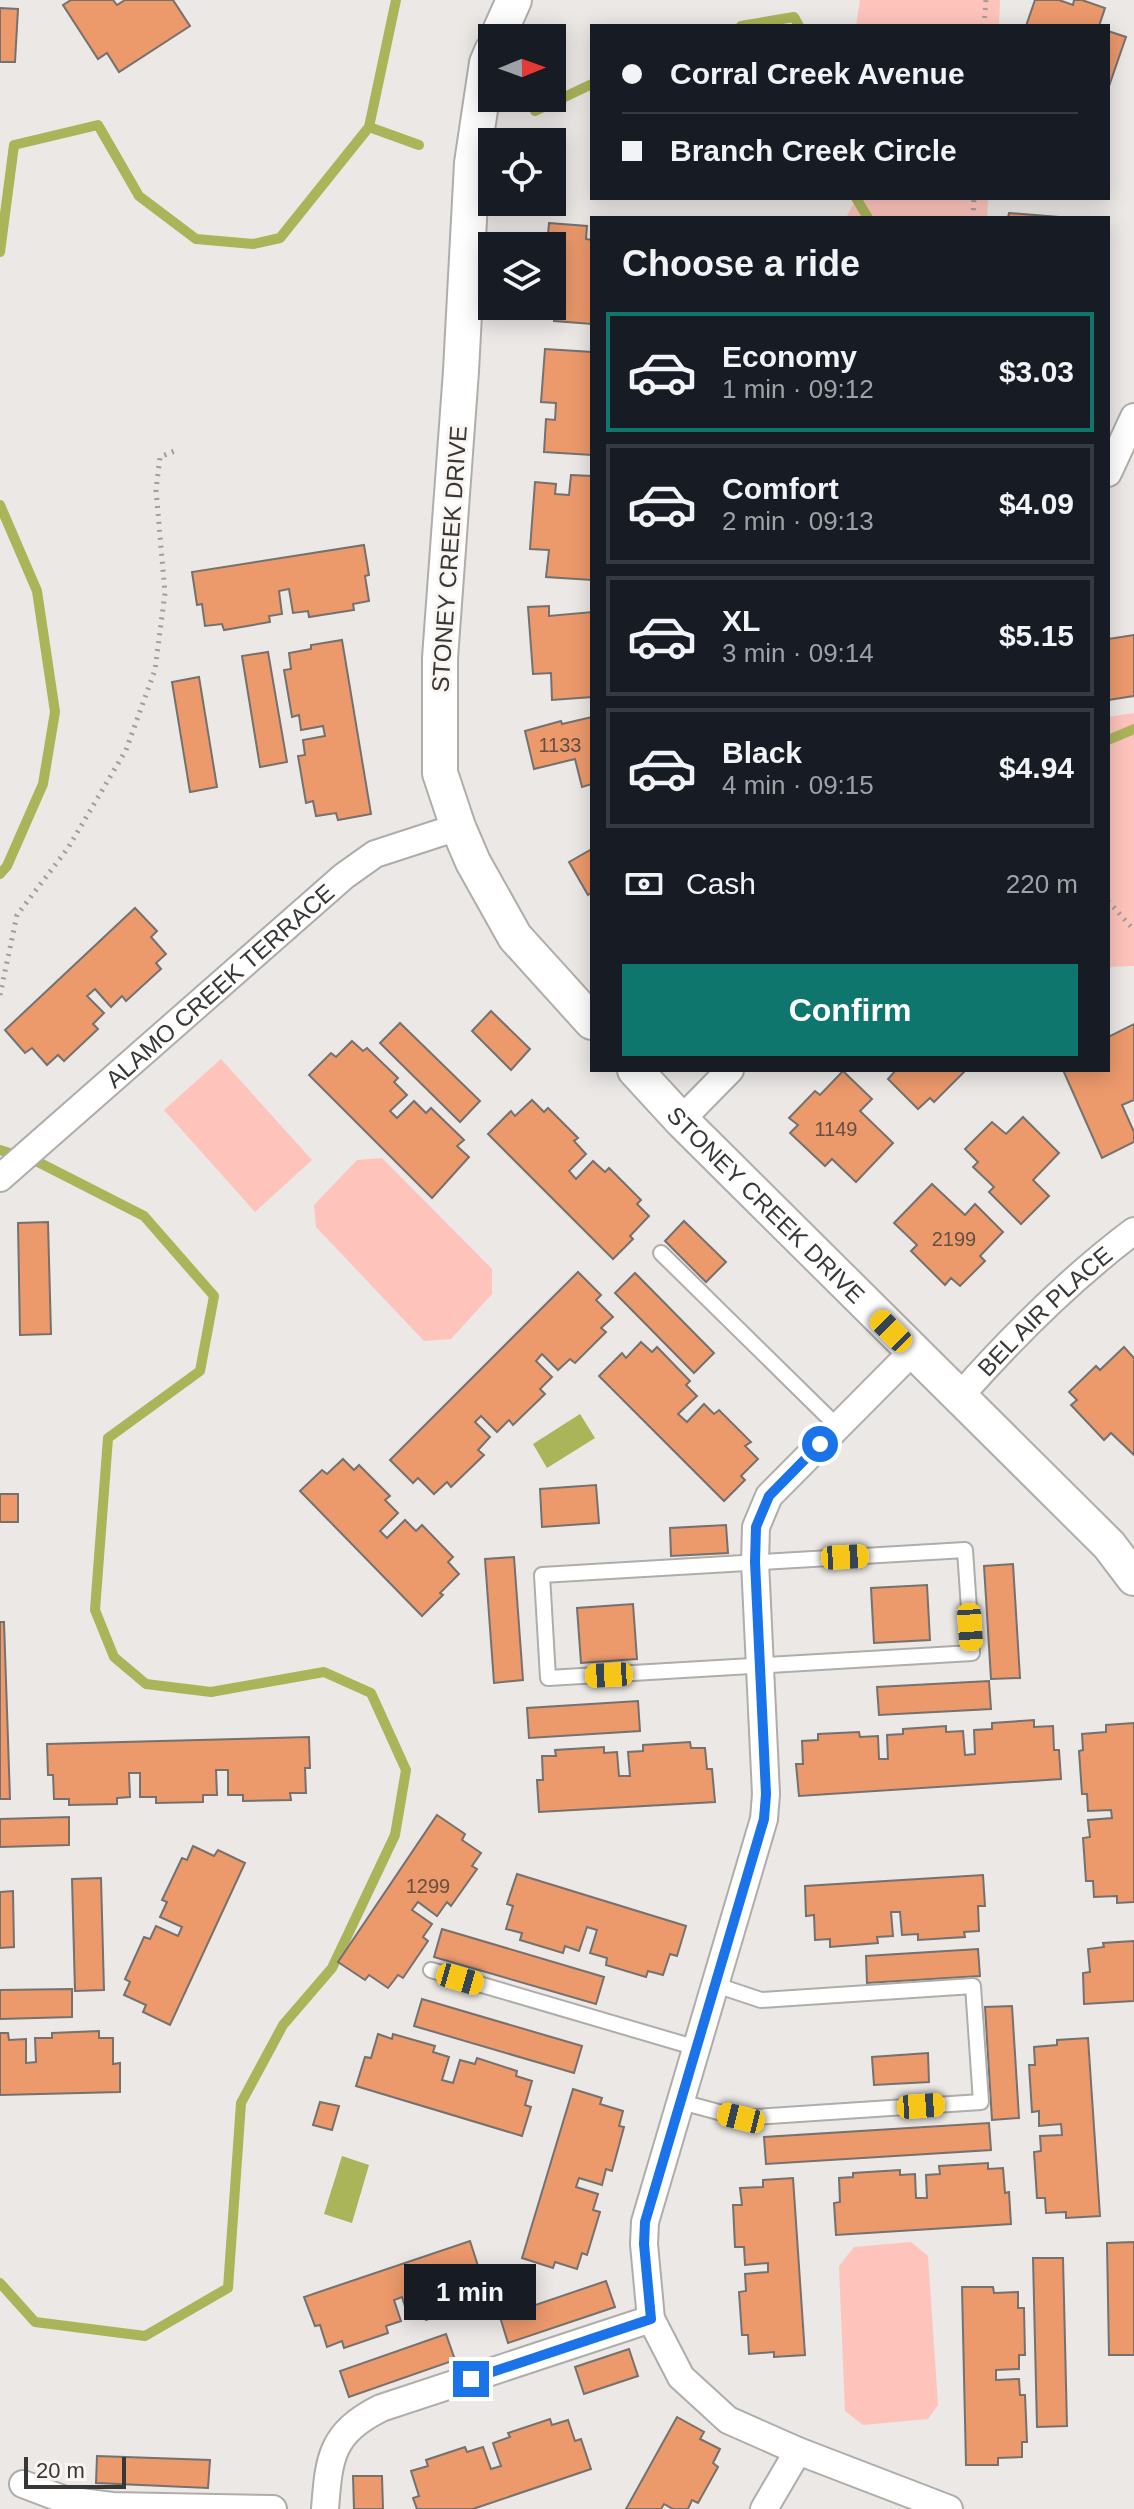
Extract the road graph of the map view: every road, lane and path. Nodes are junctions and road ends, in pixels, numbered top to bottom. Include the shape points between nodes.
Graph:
1 (514, 0) edge
2 (986, 0) edge
3 (503, 24) edge
4 (984, 24) edge
5 (480, 112) edge
6 (1134, 417) edge
7 (177, 450) dead end
8 (1110, 469) edge
9 (458, 827) junction
10 (1110, 903) edge
11 (1134, 930) edge
12 (0, 995) edge
13 (590, 1020) edge
14 (637, 1072) edge
15 (728, 1072) edge
16 (681, 1120) junction
17 (0, 1178) edge
18 (1134, 1231) edge
19 (661, 1253) dead end
20 (912, 1352) junction
21 (960, 1396) junction
22 (838, 1427) junction
23 (755, 1562) junction
24 (1134, 1578) edge
25 (760, 1666) junction
26 (431, 1970) dead end
27 (716, 1985) junction
28 (697, 2048) junction
29 (681, 2102) junction
30 (651, 2319) junction
31 (798, 2451) junction
32 (23, 2484) dead end
33 (273, 2509) edge
34 (325, 2509) edge
35 (764, 2509) edge
36 (949, 2509) edge

1 - 3 street
2 - 4 path
5 - 9 street, STONEY CREEK DRIVE via 440,658 440,773
6 - 8 street
7 - 12 path via 160,457 156,490 165,593 155,670 126,750 68,848 17,915
9 - 13 street, STONEY CREEK DRIVE via 515,937
9 - 17 street, ALAMO CREEK TERRACE via 375,854 344,876
10 - 11 path
14 - 16 street, STONEY CREEK DRIVE
15 - 16 street
16 - 20 street, STONEY CREEK DRIVE
18 - 21 street, BEL AIR PLACE via 1003,1347
19 - 22 lane
20 - 21 street, STONEY CREEK DRIVE
20 - 22 street
21 - 24 street, STONEY CREEK DRIVE via 1109,1545
22 - 23 street via 769,1496 756,1527
23 - 25 street
23 - 25 lane via 965,1550 972,1653
23 - 25 lane via 542,1575 548,1678
25 - 27 street via 764,1819
26 - 28 lane
27 - 28 street
27 - 29 lane via 761,2000 973,1986 981,2102 741,2118
28 - 29 street
29 - 30 street via 645,2222
30 - 31 street via 681,2377 728,2420
30 - 34 street via 360,2419 334,2447
31 - 35 street
31 - 36 street
32 - 33 street via 65,2500 112,2506

